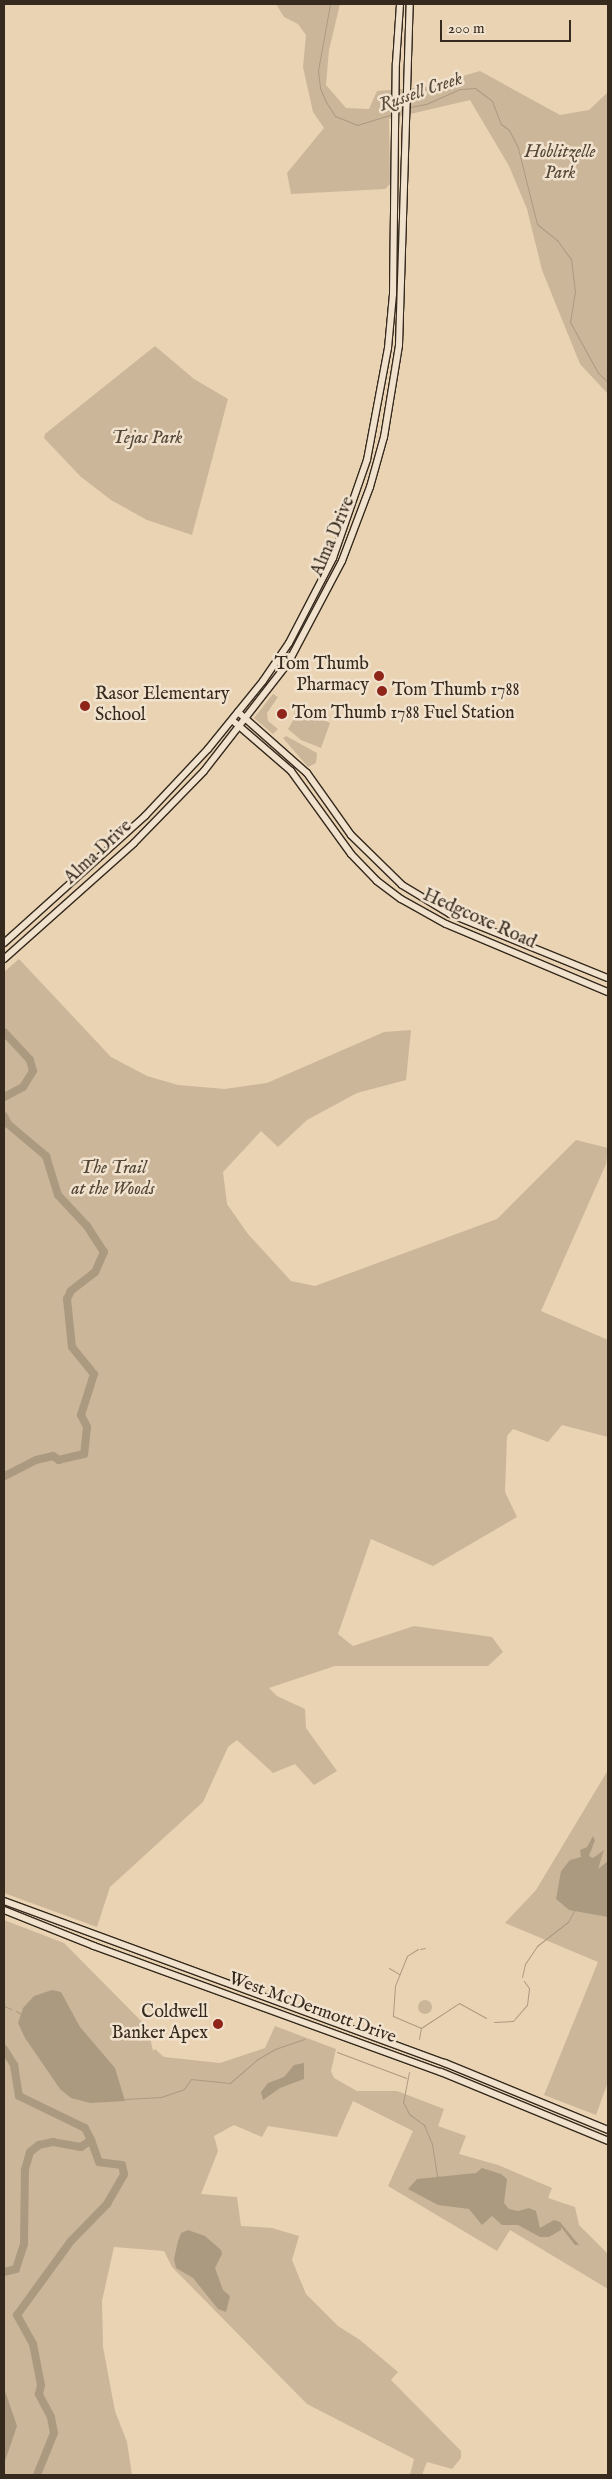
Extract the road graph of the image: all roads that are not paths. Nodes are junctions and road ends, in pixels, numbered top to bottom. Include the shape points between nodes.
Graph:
1 (400, 4) edge
2 (410, 4) edge
3 (397, 42) junction
4 (407, 43) junction
5 (404, 247) junction
6 (394, 248) junction
7 (289, 643) junction
8 (298, 648) junction
9 (238, 712) junction
10 (247, 718) junction
11 (232, 720) junction
12 (241, 728) junction
13 (307, 773) junction
14 (299, 780) junction
15 (178, 784) junction
16 (185, 791) junction
17 (4, 943) edge
18 (4, 959) edge
19 (608, 978) edge
20 (608, 992) edge
21 (4, 1901) edge
22 (4, 1910) edge
23 (186, 1970) junction
24 (182, 1979) junction
25 (471, 2073) junction
26 (468, 2082) junction
27 (608, 2130) edge
28 (608, 2140) edge

1 - 3 main road, Alma Drive
2 - 4 main road, Alma Drive
3 - 4 main road
3 - 6 main road, Alma Drive
4 - 5 main road, Alma Drive
5 - 6 main road
5 - 8 main road, Alma Drive via 396,371 370,487 342,561
6 - 7 main road, Alma Drive via 388,348 367,460 333,558
7 - 8 main road
7 - 9 main road, Alma Drive
8 - 10 main road, Alma Drive
9 - 10 main road, Hedgcoxe Road
9 - 11 main road, Alma Drive
10 - 12 main road, Alma Drive
10 - 13 main road, Hedgcoxe Road
11 - 12 main road, Hedgcoxe Road
11 - 15 main road, Alma Drive
12 - 14 main road, Hedgcoxe Road
12 - 16 main road, Alma Drive
13 - 14 main road
13 - 19 main road, Hedgcoxe Road via 366,852 416,894 450,914
14 - 20 main road, Hedgcoxe Road via 351,854 365,870 401,899 446,924
15 - 16 main road
15 - 17 main road, Alma Drive
16 - 18 main road, Alma Drive via 134,843
21 - 23 main road, West McDermott Drive
22 - 24 main road, West McDermott Drive
23 - 24 main road
23 - 25 main road, West McDermott Drive
24 - 26 main road, West McDermott Drive
25 - 26 main road
25 - 27 main road, West McDermott Drive
26 - 28 main road, West McDermott Drive

